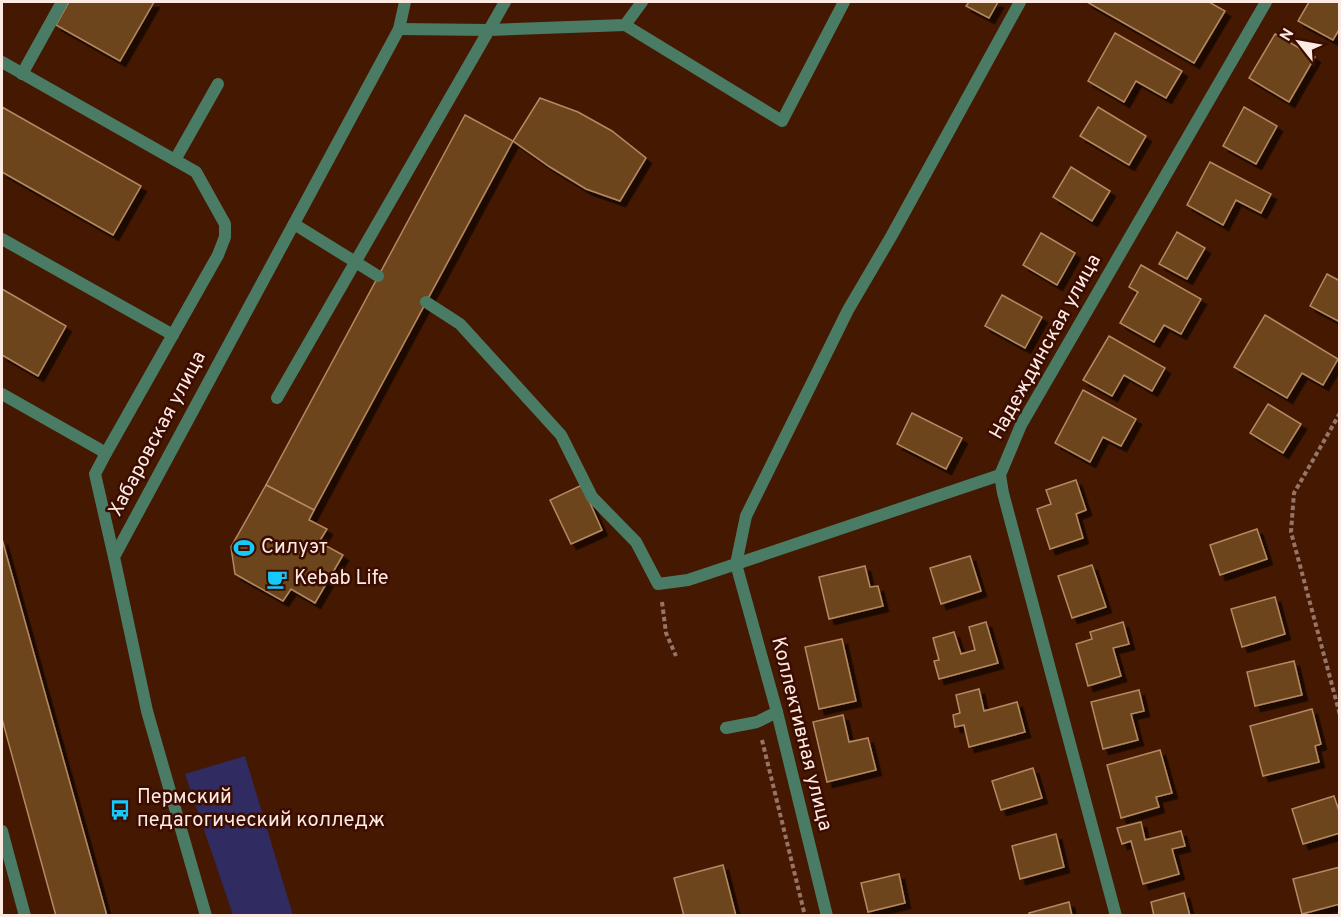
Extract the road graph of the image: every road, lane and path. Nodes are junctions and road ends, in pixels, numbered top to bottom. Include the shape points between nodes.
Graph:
1 (62, 2) edge
2 (405, 2) edge
3 (505, 2) edge
4 (642, 2) edge
5 (844, 2) edge
6 (1020, 2) edge
7 (1266, 2) edge
8 (625, 25) junction
9 (399, 29) junction
10 (489, 30) junction
11 (2, 62) edge
12 (22, 74) junction
13 (218, 84) dead end
14 (175, 160) junction
15 (294, 224) junction
16 (2, 239) edge
17 (356, 262) junction
18 (378, 276) dead end
19 (426, 302) dead end
20 (172, 335) junction
21 (2, 394) edge
22 (277, 398) dead end
23 (1340, 414) edge
24 (106, 453) junction
25 (1000, 475) junction
26 (114, 557) junction
27 (736, 564) junction
28 (658, 584) junction
29 (676, 656) dead end
30 (777, 712) junction
31 (1340, 715) edge
32 (757, 722) junction
33 (726, 728) dead end
34 (2, 831) edge
35 (25, 915) edge
36 (206, 915) edge
37 (805, 915) edge
38 (827, 915) edge
39 (1116, 915) edge

1 - 12 street
2 - 9 street, Хабаровская улица
3 - 10 street
4 - 8 street
5 - 8 street via 782,120
6 - 27 street via 848,310 746,516
7 - 25 street, Надеждинская улица via 1021,425
8 - 10 street
9 - 10 street
9 - 15 street, Хабаровская улица
10 - 17 street
11 - 12 street
12 - 14 street
13 - 14 street
14 - 20 street via 196,172 225,224 225,237
15 - 17 street
15 - 26 street, Хабаровская улица
16 - 20 street
17 - 18 street
17 - 22 street
19 - 28 street via 460,324 561,435 592,498 636,542
20 - 24 street
21 - 24 street
23 - 31 path via 1294,493 1291,532
24 - 26 street via 95,474
25 - 27 street
25 - 39 street
26 - 36 street via 147,711
27 - 28 street via 688,580
27 - 30 street, Коллективная улица
28 - 29 path via 666,633
30 - 32 street
30 - 38 street, Коллективная улица
32 - 33 street
32 - 37 path
34 - 35 street

